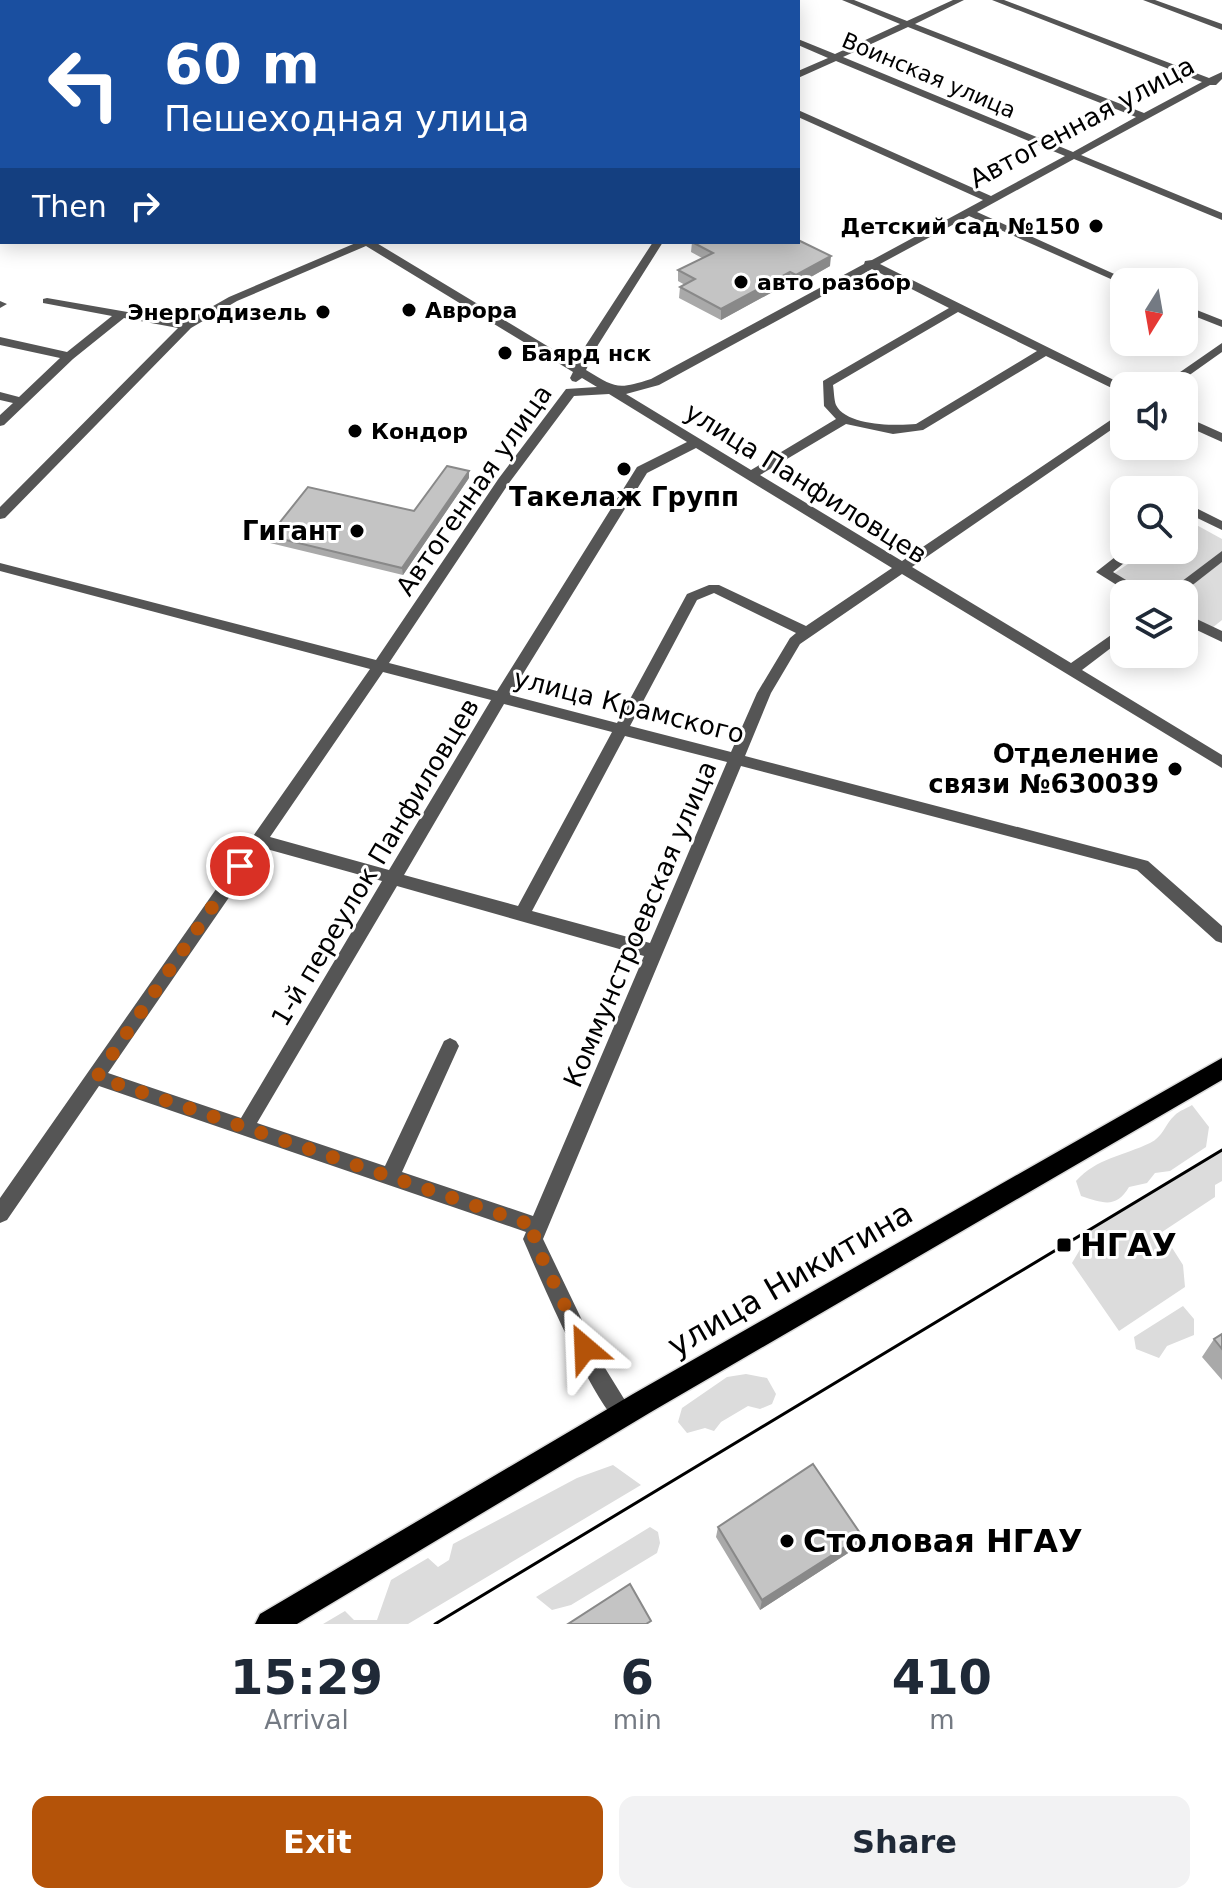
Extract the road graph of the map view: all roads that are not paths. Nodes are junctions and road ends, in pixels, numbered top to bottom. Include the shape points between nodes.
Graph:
1 (846, 0) edge
2 (960, 0) edge
3 (996, 0) edge
4 (1147, 0) edge
5 (907, 24) junction
6 (1222, 27) edge
7 (800, 43) edge
8 (836, 58) junction
9 (800, 74) edge
10 (1222, 75) edge
11 (1210, 81) junction
12 (1222, 86) edge
13 (800, 114) edge
14 (1144, 117) junction
15 (1072, 156) junction
16 (990, 199) junction
17 (967, 211) junction
18 (1222, 217) edge
19 (362, 244) edge
20 (370, 244) edge
21 (657, 244) edge
22 (869, 263) junction
23 (1110, 275) edge
24 (47, 301) dead end
25 (957, 308) junction
26 (1198, 314) edge
27 (121, 315) junction
28 (1222, 324) edge
29 (187, 326) junction
30 (0, 341) edge
31 (1222, 347) edge
32 (1045, 351) junction
33 (69, 356) junction
34 (580, 369) junction
35 (1186, 372) edge
36 (1110, 383) edge
37 (614, 390) junction
38 (570, 392) junction
39 (0, 396) edge
40 (22, 401) junction
41 (844, 420) junction
42 (0, 422) edge
43 (1110, 425) edge
44 (1198, 427) edge
45 (1222, 438) edge
46 (696, 443) junction
47 (750, 476) junction
48 (1198, 513) edge
49 (0, 515) edge
50 (1222, 526) edge
51 (1222, 555) edge
52 (1114, 564) edge
53 (0, 567) edge
54 (903, 570) junction
55 (1117, 580) edge
56 (1190, 580) edge
57 (1198, 625) edge
58 (806, 632) junction
59 (1222, 637) edge
60 (1110, 642) edge
61 (380, 666) junction
62 (1071, 671) junction
63 (500, 698) junction
64 (619, 728) junction
65 (739, 759) junction
66 (1222, 762) edge
67 (258, 840) junction
68 (395, 878) junction
69 (522, 914) junction
70 (1222, 936) edge
71 (656, 952) junction
72 (450, 1046) dead end
73 (1222, 1068) edge
74 (97, 1077) junction
75 (245, 1127) junction
76 (390, 1177) junction
77 (0, 1214) edge
78 (538, 1227) junction
79 (623, 1415) junction
80 (270, 1624) edge

1 - 5 street
2 - 5 street
3 - 11 street
4 - 6 street
5 - 8 street
5 - 14 street
7 - 8 street, Воинская улица
8 - 9 street
8 - 15 street, Воинская улица
10 - 11 street, Автогенная улица
11 - 12 street
11 - 14 street, Автогенная улица
13 - 16 street
14 - 15 street, Автогенная улица
15 - 16 street, Автогенная улица
15 - 18 street, Воинская улица
16 - 17 street, Автогенная улица
17 - 22 street, Автогенная улица
17 - 23 street
19 - 29 street via 233,299
20 - 34 street, улица Панфиловцев
21 - 34 street
22 - 25 street
22 - 37 street, Автогенная улица via 655,382
24 - 27 street
25 - 32 street
25 - 41 street via 827,384 830,406
26 - 28 street
27 - 29 street
27 - 33 street
29 - 49 street
30 - 33 street
31 - 35 street
32 - 36 street
32 - 41 street via 919,427 893,430
33 - 40 street
34 - 37 street, улица Панфиловцев
34 - 38 street
37 - 38 street, Автогенная улица
37 - 46 street, улица Панфиловцев
38 - 61 street, Автогенная улица
39 - 40 street
40 - 42 street
41 - 47 street
43 - 54 street, Коммунстроевская улица
44 - 45 street
46 - 47 street, улица Панфиловцев
46 - 63 street, 1-й переулок Панфиловцев via 642,470
47 - 54 street, улица Панфиловцев
48 - 50 street
51 - 56 street
52 - 55 street via 1103,572
53 - 61 street, улица Крамского
54 - 58 street, Коммунстроевская улица
54 - 62 street, улица Панфиловцев
57 - 59 street
58 - 64 street via 725,592 700,591
58 - 65 street, Коммунстроевская улица via 764,693
60 - 62 street
61 - 63 street, улица Крамского
61 - 67 street, Автогенная улица
62 - 66 street, улица Панфиловцев
63 - 64 street, улица Крамского
63 - 68 street, 1-й переулок Панфиловцев
64 - 65 street, улица Крамского
64 - 69 street
65 - 70 street, улица Крамского via 1142,865
65 - 71 street, Коммунстроевская улица
67 - 68 street
67 - 74 street, Автогенная улица
68 - 69 street
68 - 75 street, 1-й переулок Панфиловцев
69 - 71 street
71 - 78 street, Коммунстроевская улица
72 - 76 street
73 - 79 main road, улица Никитина
74 - 75 street
74 - 77 street, Автогенная улица
75 - 76 street
76 - 78 street
78 - 79 street via 533,1239 598,1375
79 - 80 main road, улица Никитина

